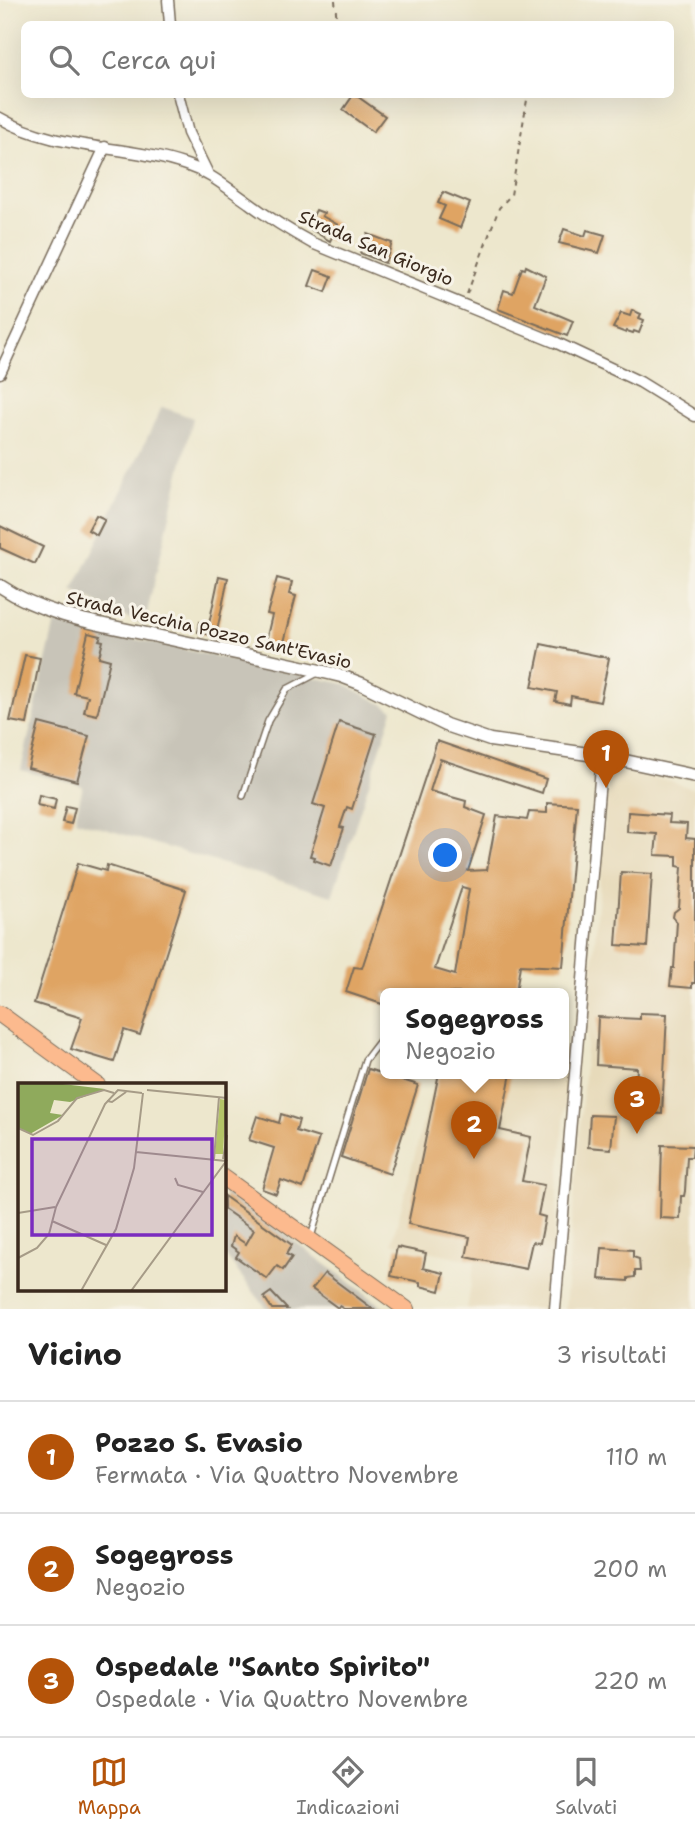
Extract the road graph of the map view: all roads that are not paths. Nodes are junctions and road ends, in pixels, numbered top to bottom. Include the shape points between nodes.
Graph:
1 (168, 0) edge
2 (170, 21) edge
3 (179, 98) edge
4 (0, 118) edge
5 (109, 148) junction
6 (206, 172) junction
7 (0, 373) edge
8 (695, 416) edge
9 (0, 586) edge
10 (321, 671) junction
11 (602, 756) junction
12 (695, 776) edge
13 (243, 796) dead end
14 (0, 1014) edge
15 (380, 1040) edge
16 (93, 1082) edge
17 (226, 1179) edge
18 (310, 1240) junction
19 (406, 1309) edge
20 (555, 1309) edge

1 - 2 street
3 - 6 street via 188,133
4 - 5 street, Strada San Giorgio via 69,143
5 - 6 street, Strada San Giorgio
5 - 7 street
6 - 8 street, Strada San Giorgio via 312,243 557,343 640,382
9 - 10 street, Strada Vecchia Pozzo Sant'Evasio via 47,610 90,622
10 - 11 street, Strada Vecchia Pozzo Sant'Evasio via 490,740
10 - 13 lane via 287,689 268,721
11 - 12 street, Strada Vecchia Pozzo Sant'Evasio
11 - 20 street
14 - 16 main road
15 - 18 lane via 365,1060
17 - 18 main road
18 - 19 main road

